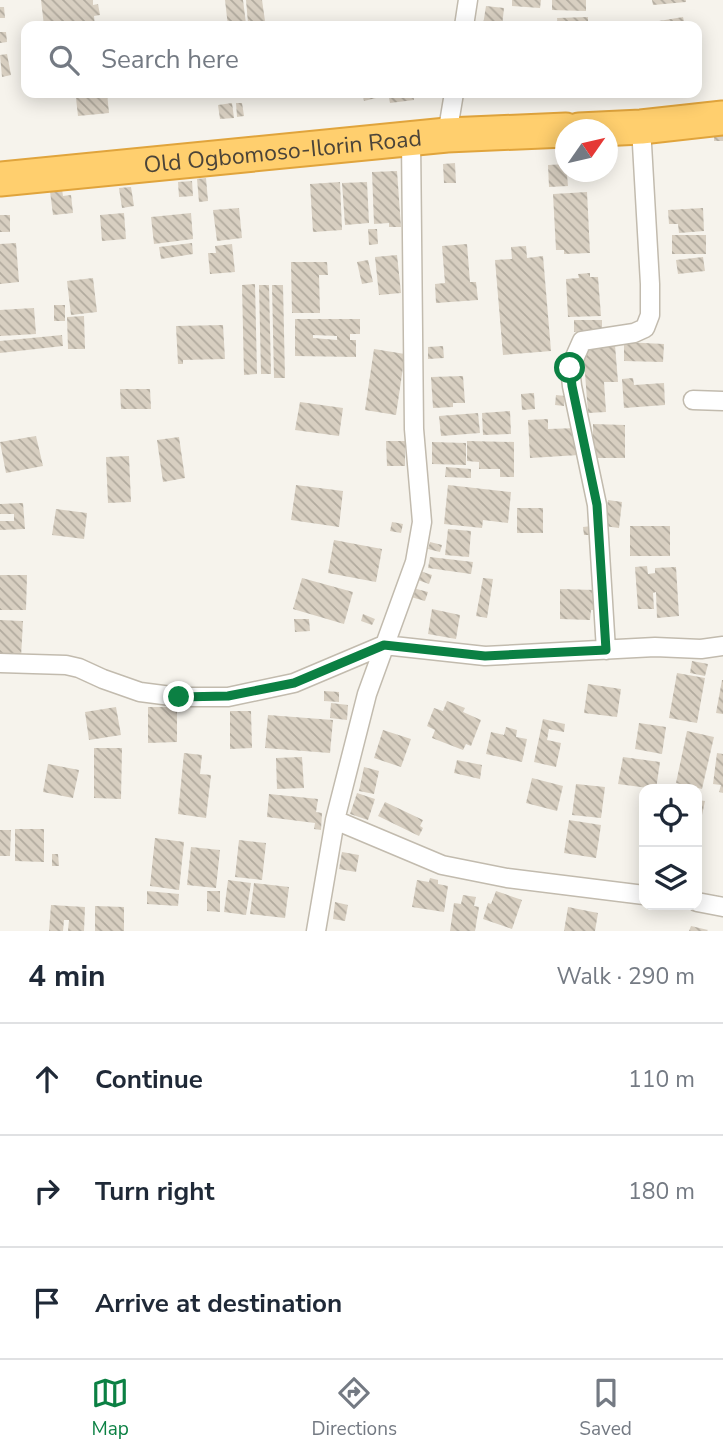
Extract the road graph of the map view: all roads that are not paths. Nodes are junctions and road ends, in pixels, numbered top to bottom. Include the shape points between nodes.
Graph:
1 (468, 0) edge
2 (465, 21) edge
3 (453, 98) edge
4 (723, 118) edge
5 (641, 127) junction
6 (618, 128) edge
7 (555, 130) edge
8 (447, 135) junction
9 (411, 139) junction
10 (0, 179) edge
11 (694, 400) dead end
12 (723, 401) edge
13 (384, 645) junction
14 (723, 646) edge
15 (606, 650) junction
16 (0, 663) edge
17 (335, 820) junction
18 (639, 894) edge
19 (702, 903) edge
20 (723, 907) edge
21 (316, 931) edge

1 - 2 street
3 - 8 street
4 - 5 highway
5 - 6 highway
5 - 15 street via 650,315 645,328 634,333 582,341 570,368 597,505
7 - 8 highway, Old Ogbomoso-Ilorin Road
8 - 9 highway, Old Ogbomoso-Ilorin Road
9 - 10 highway, Old Ogbomoso-Ilorin Road
9 - 13 street via 414,429 422,522 415,562
11 - 12 street
13 - 15 street via 485,656
13 - 16 street via 294,683 228,696 140,692 66,665
13 - 17 street via 366,694
14 - 15 street
17 - 18 street via 442,865
17 - 21 street
19 - 20 street

